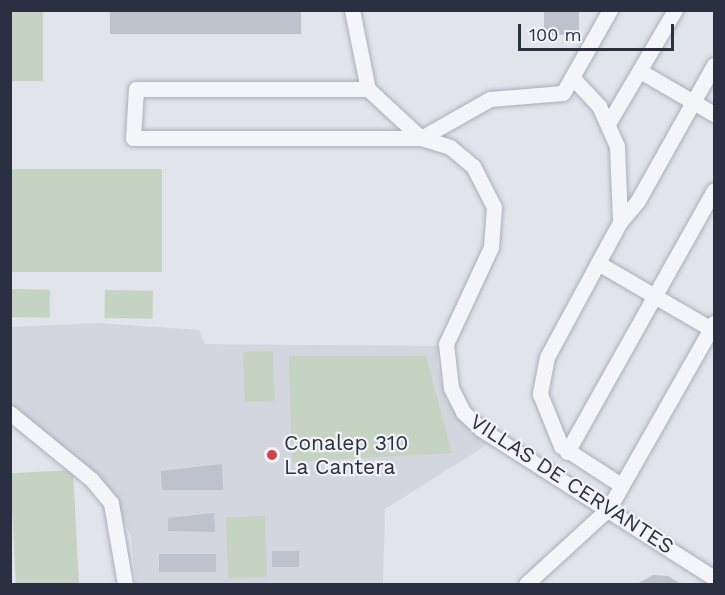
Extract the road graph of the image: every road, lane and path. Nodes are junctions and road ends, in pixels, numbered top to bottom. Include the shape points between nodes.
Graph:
1 (352, 10) edge
2 (610, 10) edge
3 (675, 10) edge
4 (714, 65) edge
5 (640, 71) junction
6 (572, 77) junction
7 (368, 90) junction
8 (694, 102) junction
9 (714, 114) edge
10 (609, 122) junction
11 (421, 138) junction
12 (714, 190) edge
13 (620, 222) junction
14 (598, 263) junction
15 (655, 296) junction
16 (713, 326) edge
17 (10, 413) edge
18 (567, 452) junction
19 (621, 485) junction
20 (609, 508) junction
21 (714, 578) edge
22 (125, 585) edge
23 (526, 585) edge

1 - 7 street
2 - 6 street
3 - 5 street
4 - 8 street
5 - 8 street
5 - 10 street
6 - 10 street
6 - 11 street via 563,93 490,99
7 - 11 street, VILLAS DE CERVANTES
7 - 11 street via 136,89 133,138
8 - 9 street
8 - 13 street via 637,202
10 - 13 street via 620,165
11 - 20 street, VILLAS DE CERVANTES via 450,147 473,166 494,207 491,247 446,344 446,367 457,401 480,429
12 - 15 street
13 - 14 street
14 - 15 street
14 - 18 street via 542,371 544,413
15 - 16 street
15 - 18 street
16 - 19 street
17 - 22 street via 91,479 111,503 122,539
18 - 19 street
19 - 20 street
20 - 21 street, VILLAS DE CERVANTES
20 - 23 street

